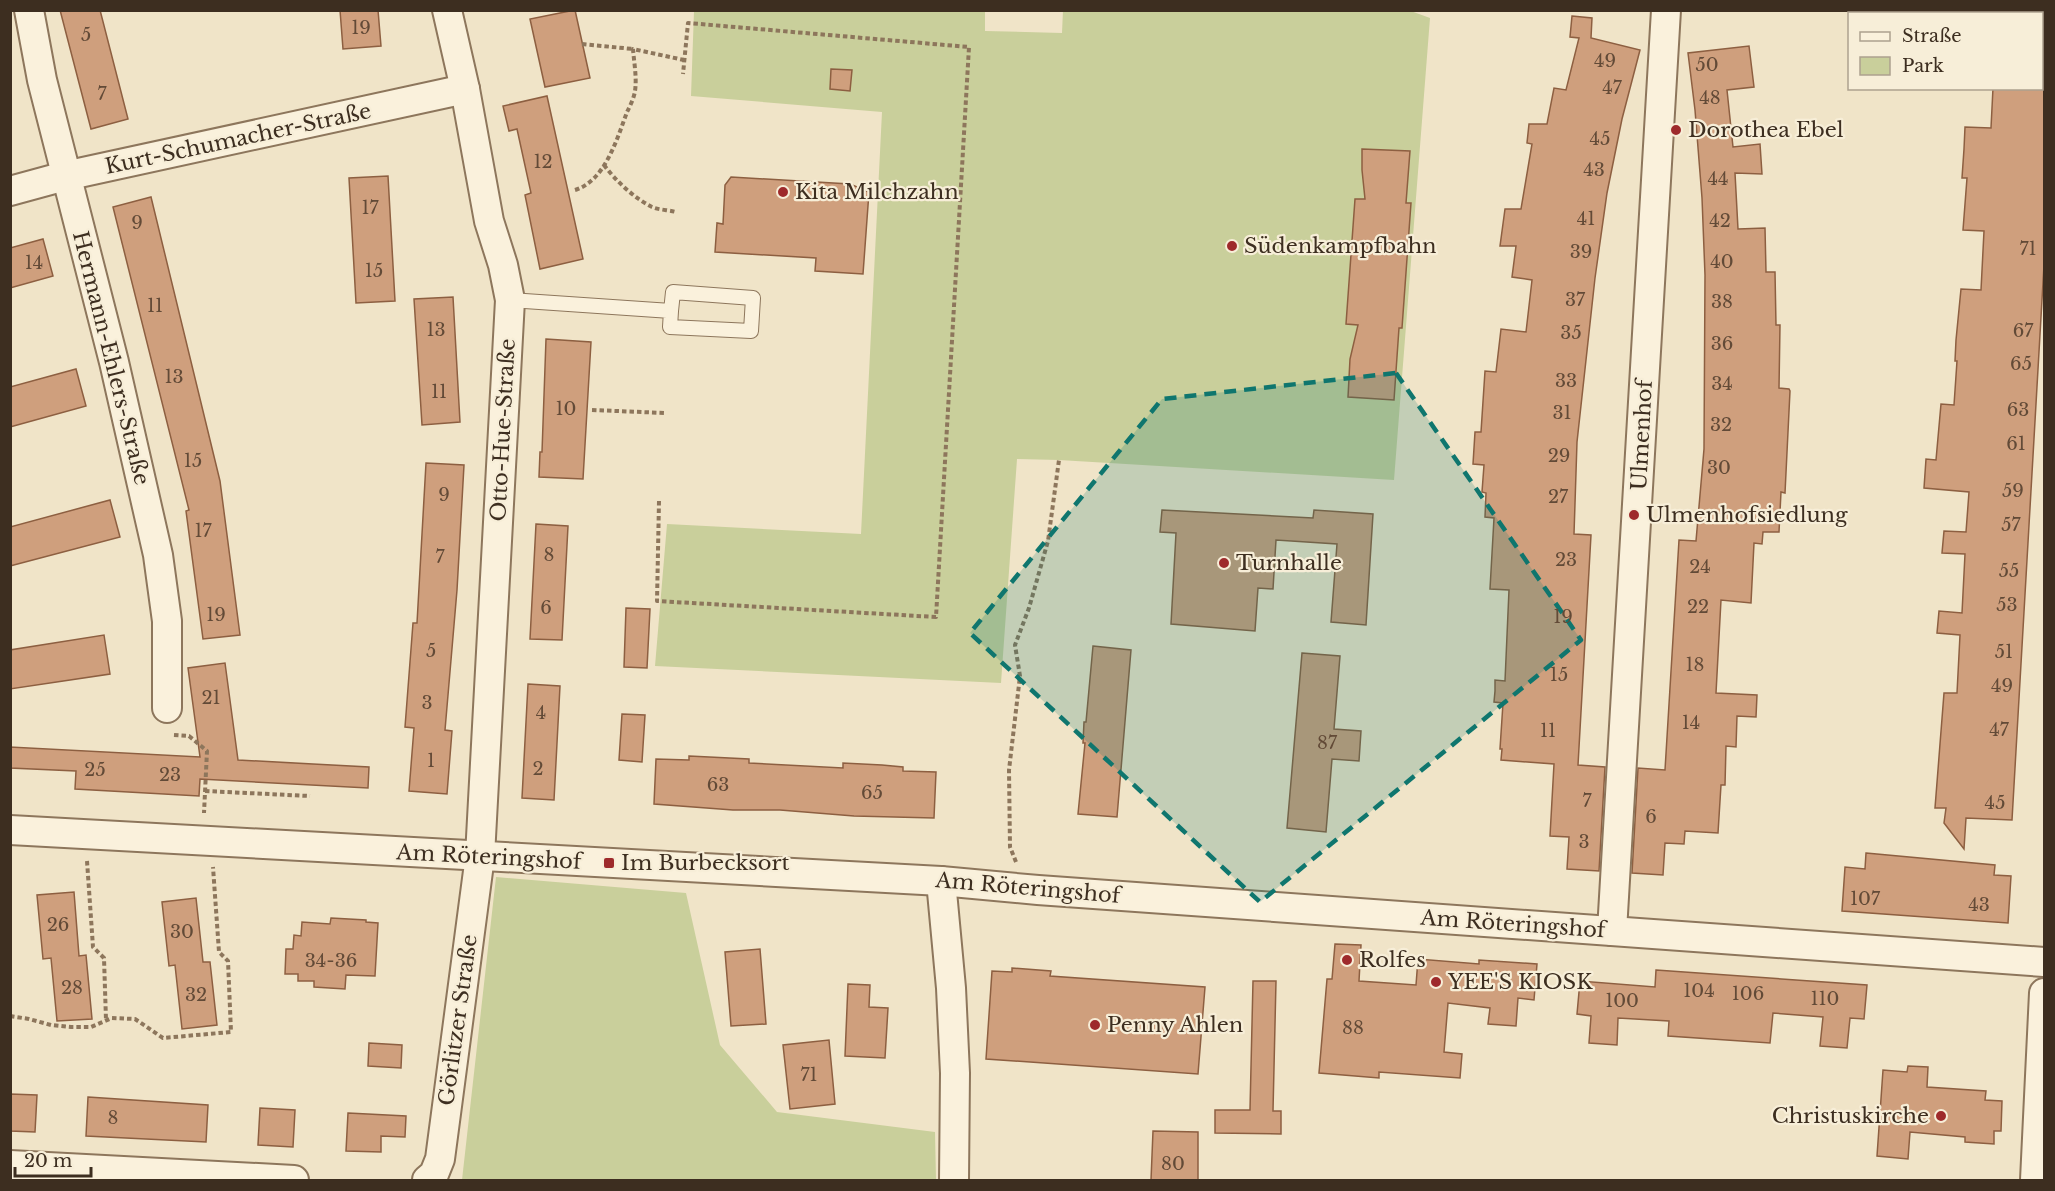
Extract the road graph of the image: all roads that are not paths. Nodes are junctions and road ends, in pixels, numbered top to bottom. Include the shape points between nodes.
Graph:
1 (29, 10) edge
2 (447, 10) edge
3 (1666, 10) edge
4 (465, 89) junction
5 (65, 176) junction
6 (10, 191) edge
7 (510, 300) junction
8 (671, 311) junction
9 (167, 708) road end
10 (10, 830) edge
11 (480, 856) junction
12 (942, 881) junction
13 (1612, 931) junction
14 (2044, 962) edge
15 (2044, 993) edge
16 (10, 1165) edge
17 (294, 1180) edge
18 (427, 1180) edge
19 (954, 1180) edge
20 (2035, 1180) edge

1 - 5 street, Hermann-Ehlers-Straße
2 - 4 street, Otto-Hue-Straße
3 - 13 street, Ulmenhof
4 - 5 street, Kurt-Schumacher-Straße
4 - 7 street, Otto-Hue-Straße via 489,221
5 - 6 street, Kurt-Schumacher-Straße
5 - 9 street, Hermann-Ehlers-Straße via 120,384 158,555 167,621
7 - 8 lane
7 - 11 street, Otto-Hue-Straße
8 - 8 lane via 673,292 753,298 751,331 670,327
10 - 11 street, Am Röteringshof
11 - 12 street, Am Röteringshof
11 - 18 street, Görlitzer Straße via 440,1159
12 - 13 street, Am Röteringshof
12 - 19 street via 956,1073
13 - 14 street, Am Röteringshof
15 - 20 street
16 - 17 street

